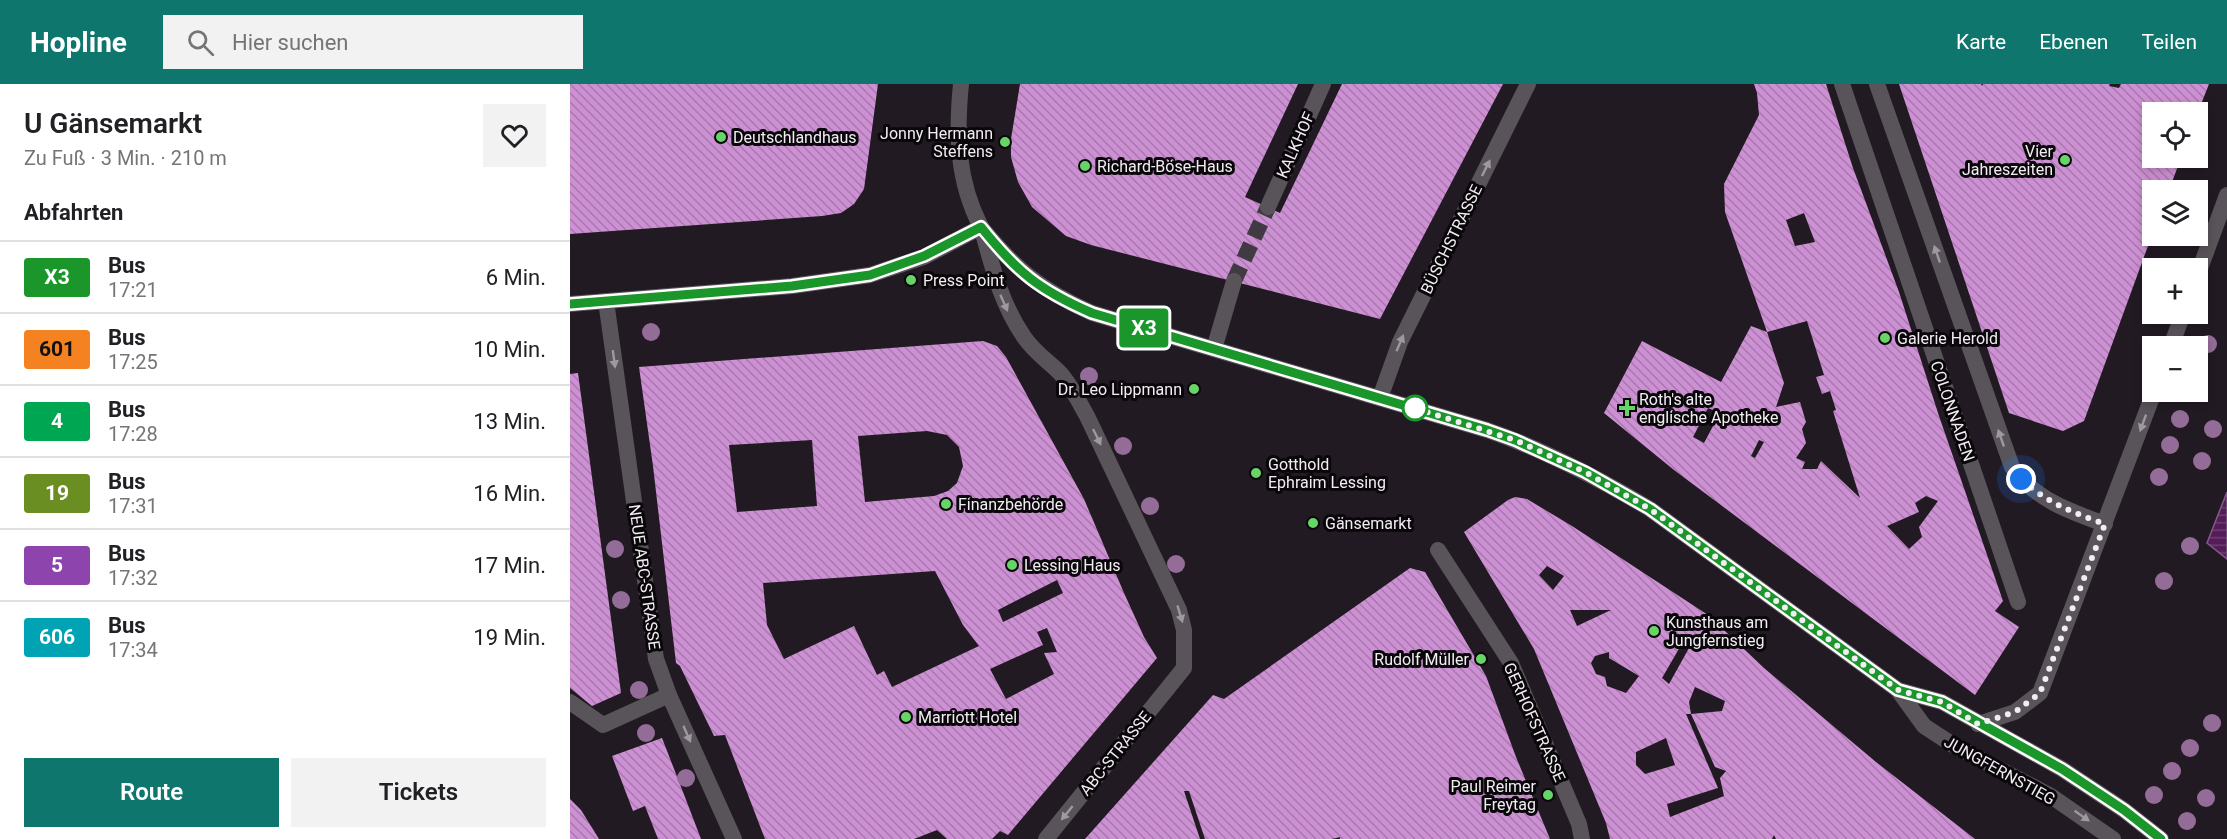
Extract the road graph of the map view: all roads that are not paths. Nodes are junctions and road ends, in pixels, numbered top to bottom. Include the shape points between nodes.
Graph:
1 (961, 84) edge
2 (1323, 84) edge
3 (1528, 84) edge
4 (1842, 84) edge
5 (1877, 84) edge
6 (2227, 195) edge
7 (1268, 207) tunnel mouth
8 (981, 227) junction
9 (2204, 258) edge
10 (1234, 281) tunnel mouth
11 (606, 301) junction
12 (570, 304) edge
13 (1214, 349) junction
14 (1380, 398) junction
15 (2150, 402) edge
16 (2105, 524) junction
17 (1438, 550) dead end
18 (2018, 602) dead end
19 (1898, 690) junction
20 (669, 694) junction
21 (570, 702) edge
22 (1978, 724) junction
23 (734, 839) edge
24 (1046, 839) edge
25 (1582, 839) edge
26 (2113, 839) edge
27 (2161, 839) edge

1 - 8 street via 961,171
2 - 7 street, KALKHOF
14 -> 3 street, BÜSCHSTRASSE via 1400,342
4 - 18 street, COLONNADEN
16 -> 5 street via 2037,494 2012,466
6 - 9 street
8 - 11 street via 924,256 870,275 792,286
8 - 13 street via 1020,271 1057,297 1092,313
8 -> 24 street, ABC-STRASSE via 1011,317 1040,357 1070,386 1087,416 1179,610 1184,630 1184,668
10 - 13 street
11 - 12 street
11 -> 20 street, NEUE ABC-STRASSE via 656,659
13 - 14 street
14 - 19 street, JUNGFERNSTIEG via 1515,440 1585,472 1650,509
15 -> 16 street
16 - 22 street via 2040,693 2015,712
17 - 25 street, GERHOFSTRASSE via 1511,663
19 - 22 street, JUNGFERNSTIEG via 1942,702
19 -> 26 street, JUNGFERNSTIEG via 1924,726 2051,796
20 - 21 street via 603,725
20 -> 23 street, NEUE ABC-STRASSE
22 - 27 street, JUNGFERNSTIEG via 2090,786

